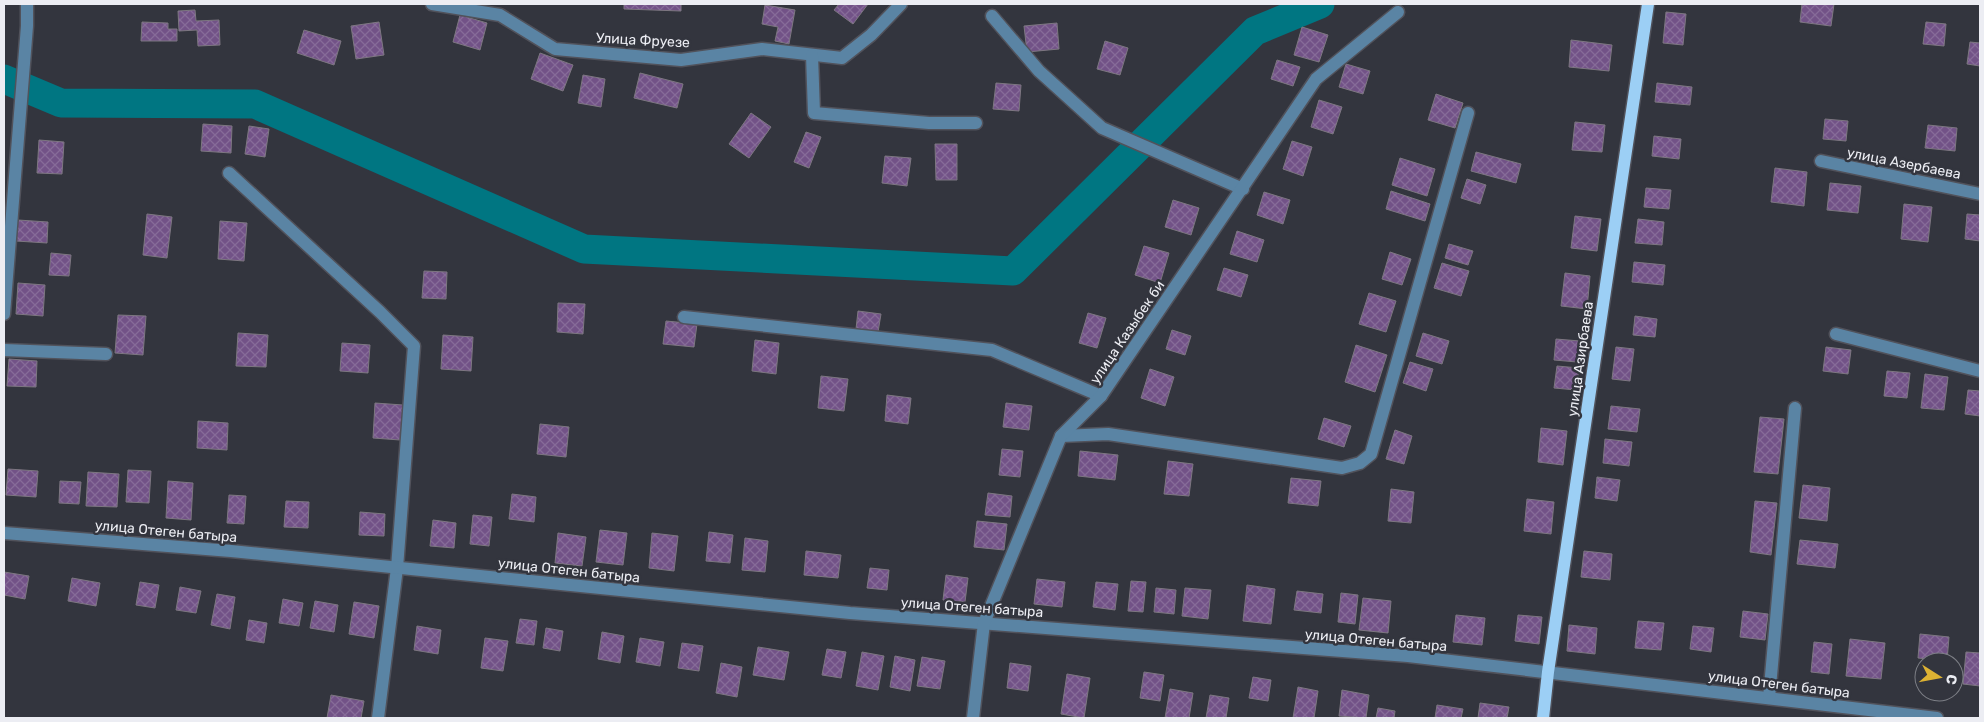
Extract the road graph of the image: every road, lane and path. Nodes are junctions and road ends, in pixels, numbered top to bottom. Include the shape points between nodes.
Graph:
1 (27, 4) edge
2 (432, 4) edge
3 (901, 4) edge
4 (1648, 4) edge
5 (1398, 12) dead end
6 (992, 16) dead end
7 (812, 55) junction
8 (1468, 113) dead end
9 (976, 123) dead end
10 (1821, 161) dead end
11 (229, 173) dead end
12 (1243, 189) junction
13 (1980, 194) edge
14 (4, 314) edge
15 (684, 317) dead end
16 (1836, 334) dead end
17 (4, 350) edge
18 (106, 354) dead end
19 (1980, 370) edge
20 (1101, 396) junction
21 (1795, 408) dead end
22 (1061, 436) junction
23 (4, 534) edge
24 (397, 568) junction
25 (984, 623) junction
26 (1548, 672) junction
27 (1769, 698) junction
28 (378, 718) edge
29 (972, 718) edge
30 (1543, 718) edge
31 (1937, 718) edge

1 - 14 street
2 - 7 street, Улица Фруезе via 500,15 555,49 681,60 762,49
3 - 7 street, Улица Фруезе via 871,35 842,58
4 - 26 main road, улица Азирбаева
5 - 12 street, улица Казыбек би via 1316,79
6 - 12 street via 1039,72 1102,128
7 - 9 street via 814,113 930,124
8 - 22 street via 1371,454 1360,463 1342,468 1108,434
10 - 13 street, улица Азербаева
11 - 24 street via 414,346
12 - 20 street, улица Казыбек би
15 - 20 street via 992,350
16 - 19 street
17 - 18 street
20 - 22 street, улица Казыбек би
21 - 27 street
22 - 25 street, улица Казыбек би
23 - 24 street, улица Отеген батыра
24 - 25 street, улица Отеген батыра via 850,613
24 - 28 street
25 - 26 street, улица Отеген батыра via 1408,656
25 - 29 street, улица Казыбек би
26 - 27 street, улица Отеген батыра
26 - 30 main road, улица Азирбаева
27 - 31 street, улица Отеген батыра

